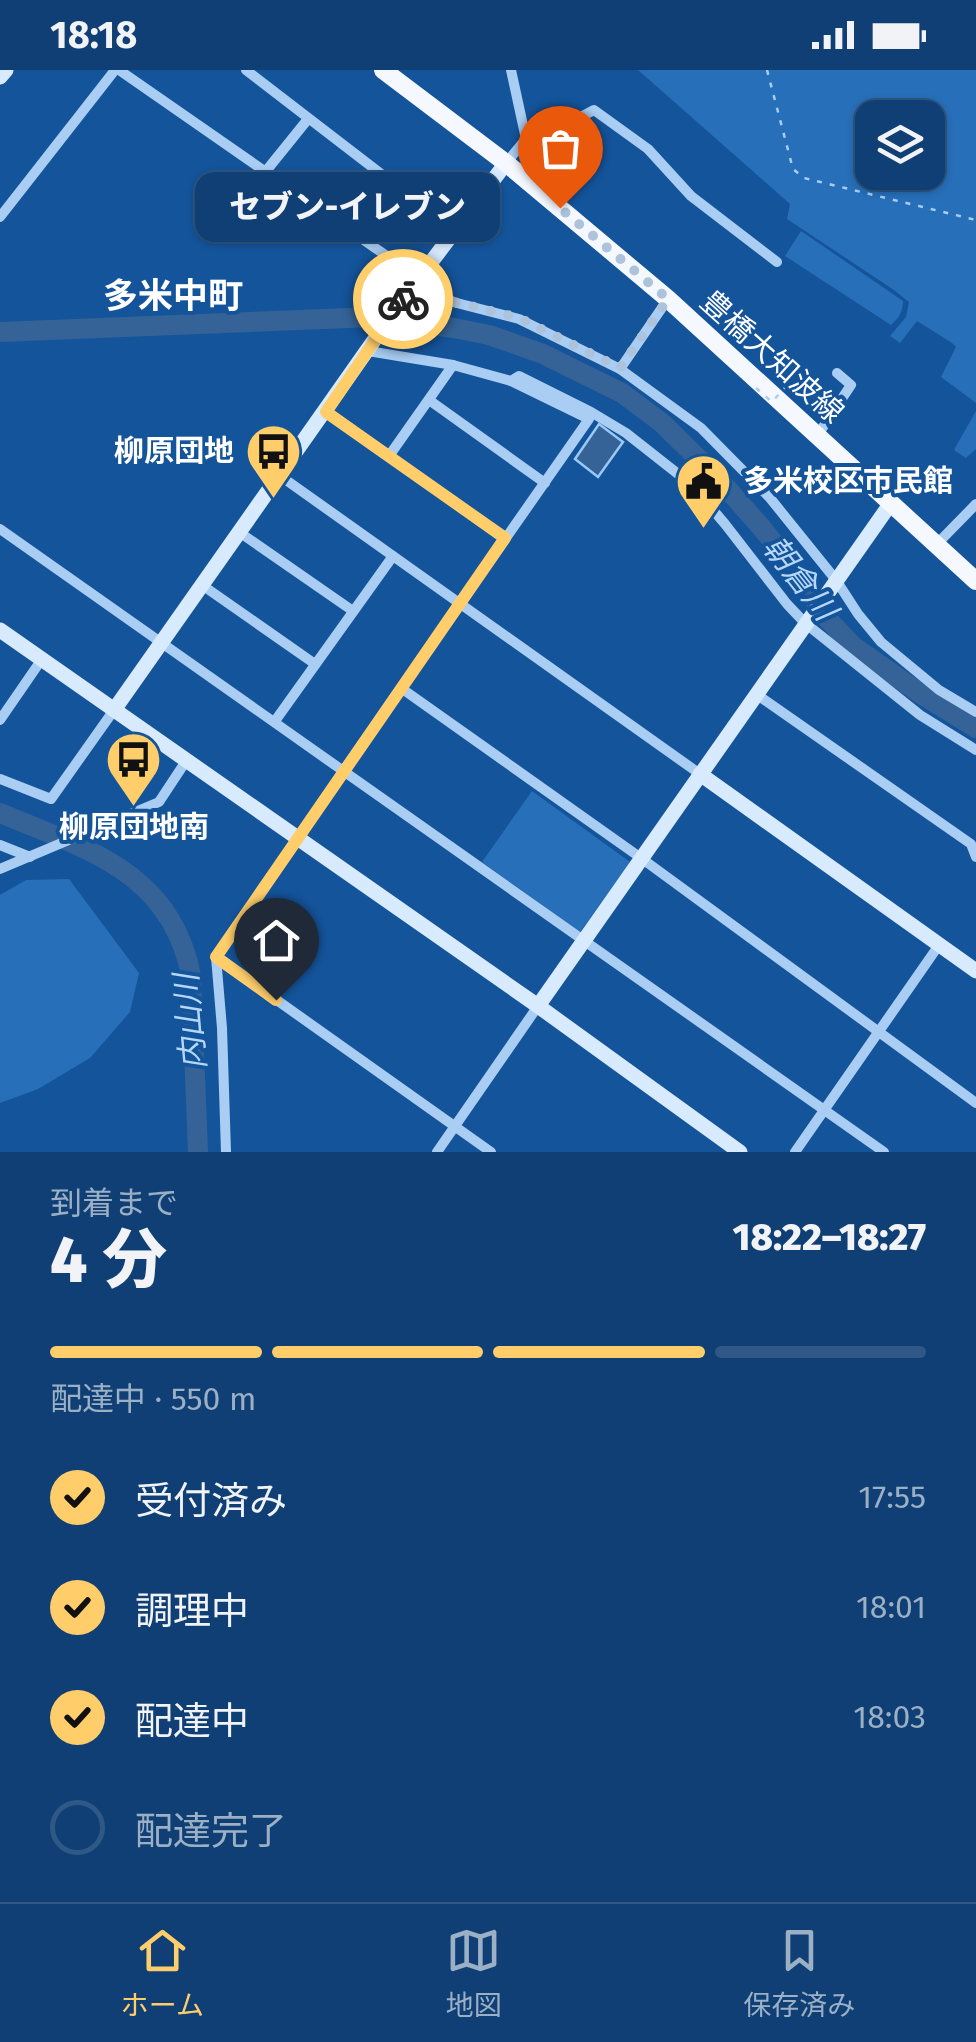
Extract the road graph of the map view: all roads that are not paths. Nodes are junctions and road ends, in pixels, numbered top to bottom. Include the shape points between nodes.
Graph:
1 (6, 70) edge
2 (117, 70) edge
3 (246, 70) edge
4 (383, 70) edge
5 (509, 72) edge
6 (0, 77) edge
7 (308, 118) junction
8 (526, 139) junction
9 (506, 163) junction
10 (266, 172) junction
11 (0, 194) edge
12 (11, 202) junction
13 (0, 217) edge
14 (454, 230) junction
15 (777, 262) dead end
16 (419, 277) junction
17 (668, 299) junction
18 (371, 346) junction
19 (453, 365) junction
20 (620, 368) junction
21 (837, 373) dead end
22 (510, 382) junction
23 (429, 400) junction
24 (326, 412) junction
25 (818, 436) junction
26 (390, 456) junction
27 (279, 475) junction
28 (545, 482) junction
29 (891, 503) junction
30 (976, 504) edge
31 (966, 514) junction
32 (976, 523) edge
33 (1, 531) edge
34 (239, 532) junction
35 (505, 538) junction
36 (936, 545) junction
37 (393, 556) junction
38 (976, 581) edge
39 (833, 583) junction
40 (202, 585) junction
41 (460, 604) junction
42 (352, 612) junction
43 (806, 621) junction
44 (0, 630) edge
45 (162, 642) junction
46 (42, 660) junction
47 (315, 664) junction
48 (401, 688) junction
49 (756, 694) junction
50 (114, 710) junction
51 (976, 712) edge
52 (0, 720) edge
53 (275, 722) junction
54 (976, 750) edge
55 (186, 761) junction
56 (344, 770) junction
57 (700, 774) junction
58 (0, 779) edge
59 (296, 838) junction
60 (0, 846) edge
61 (30, 857) junction
62 (976, 857) edge
63 (640, 858) junction
64 (0, 869) edge
65 (583, 941) junction
66 (940, 945) junction
67 (216, 957) junction
68 (976, 971) edge
69 (538, 1006) junction
70 (879, 1031) junction
71 (976, 1103) edge
72 (824, 1110) junction
73 (454, 1128) junction
74 (226, 1152) edge
75 (438, 1152) edge
76 (490, 1152) edge
77 (740, 1152) edge
78 (795, 1152) edge
79 (884, 1152) edge

1 - 6 street
2 - 10 street
2 - 12 street
3 - 7 street
4 - 9 main road, 豊橋大知波線
5 - 8 street
7 - 10 street
7 - 14 street
8 - 9 street
8 - 15 street via 594,110
9 - 14 street
9 - 17 main road, 豊橋大知波線
10 - 16 street
11 - 12 street
12 - 13 street
14 - 16 street
16 - 18 street
16 - 20 street via 454,302 519,318
17 - 20 street
17 - 25 main road, 豊橋大知波線
18 - 19 street
18 - 24 street
19 - 22 street
19 - 23 street
20 - 39 street via 726,452
21 - 25 street via 852,385
22 - 28 street via 590,419
22 - 43 street via 519,376 590,412 692,485
23 - 26 street
23 - 28 street
24 - 26 street
24 - 27 street
25 - 29 main road, 豊橋大知波線
26 - 35 street
27 - 34 street
27 - 37 street
28 - 35 street
29 - 36 main road, 豊橋大知波線
29 - 39 street
30 - 31 street
31 - 32 street
31 - 36 street
33 - 45 street
34 - 40 street
34 - 42 street
35 - 41 street
36 - 38 main road, 豊橋大知波線
37 - 41 street
37 - 42 street
39 - 43 street
39 - 51 street via 881,642
40 - 45 street
40 - 47 street
41 - 48 street
41 - 57 street
42 - 47 street
43 - 49 street
43 - 54 street via 920,715
44 - 46 street
45 - 50 street
45 - 53 street
46 - 50 street
46 - 52 street
47 - 53 street
48 - 56 street
48 - 63 street
49 - 57 street
49 - 62 street via 970,844
50 - 55 street
50 - 58 street via 51,799
53 - 56 street
55 - 59 street
55 - 61 street via 159,802
56 - 59 street
56 - 65 street
57 - 63 street
57 - 66 street
59 - 67 street
59 - 69 street
60 - 61 street
61 - 64 street
63 - 65 street
63 - 70 street
65 - 69 street
65 - 72 street
66 - 68 street
66 - 70 street
67 - 73 street
67 - 74 street
69 - 73 street
69 - 77 street
70 - 71 street
70 - 72 street
72 - 78 street
72 - 79 street
73 - 75 street
73 - 76 street

